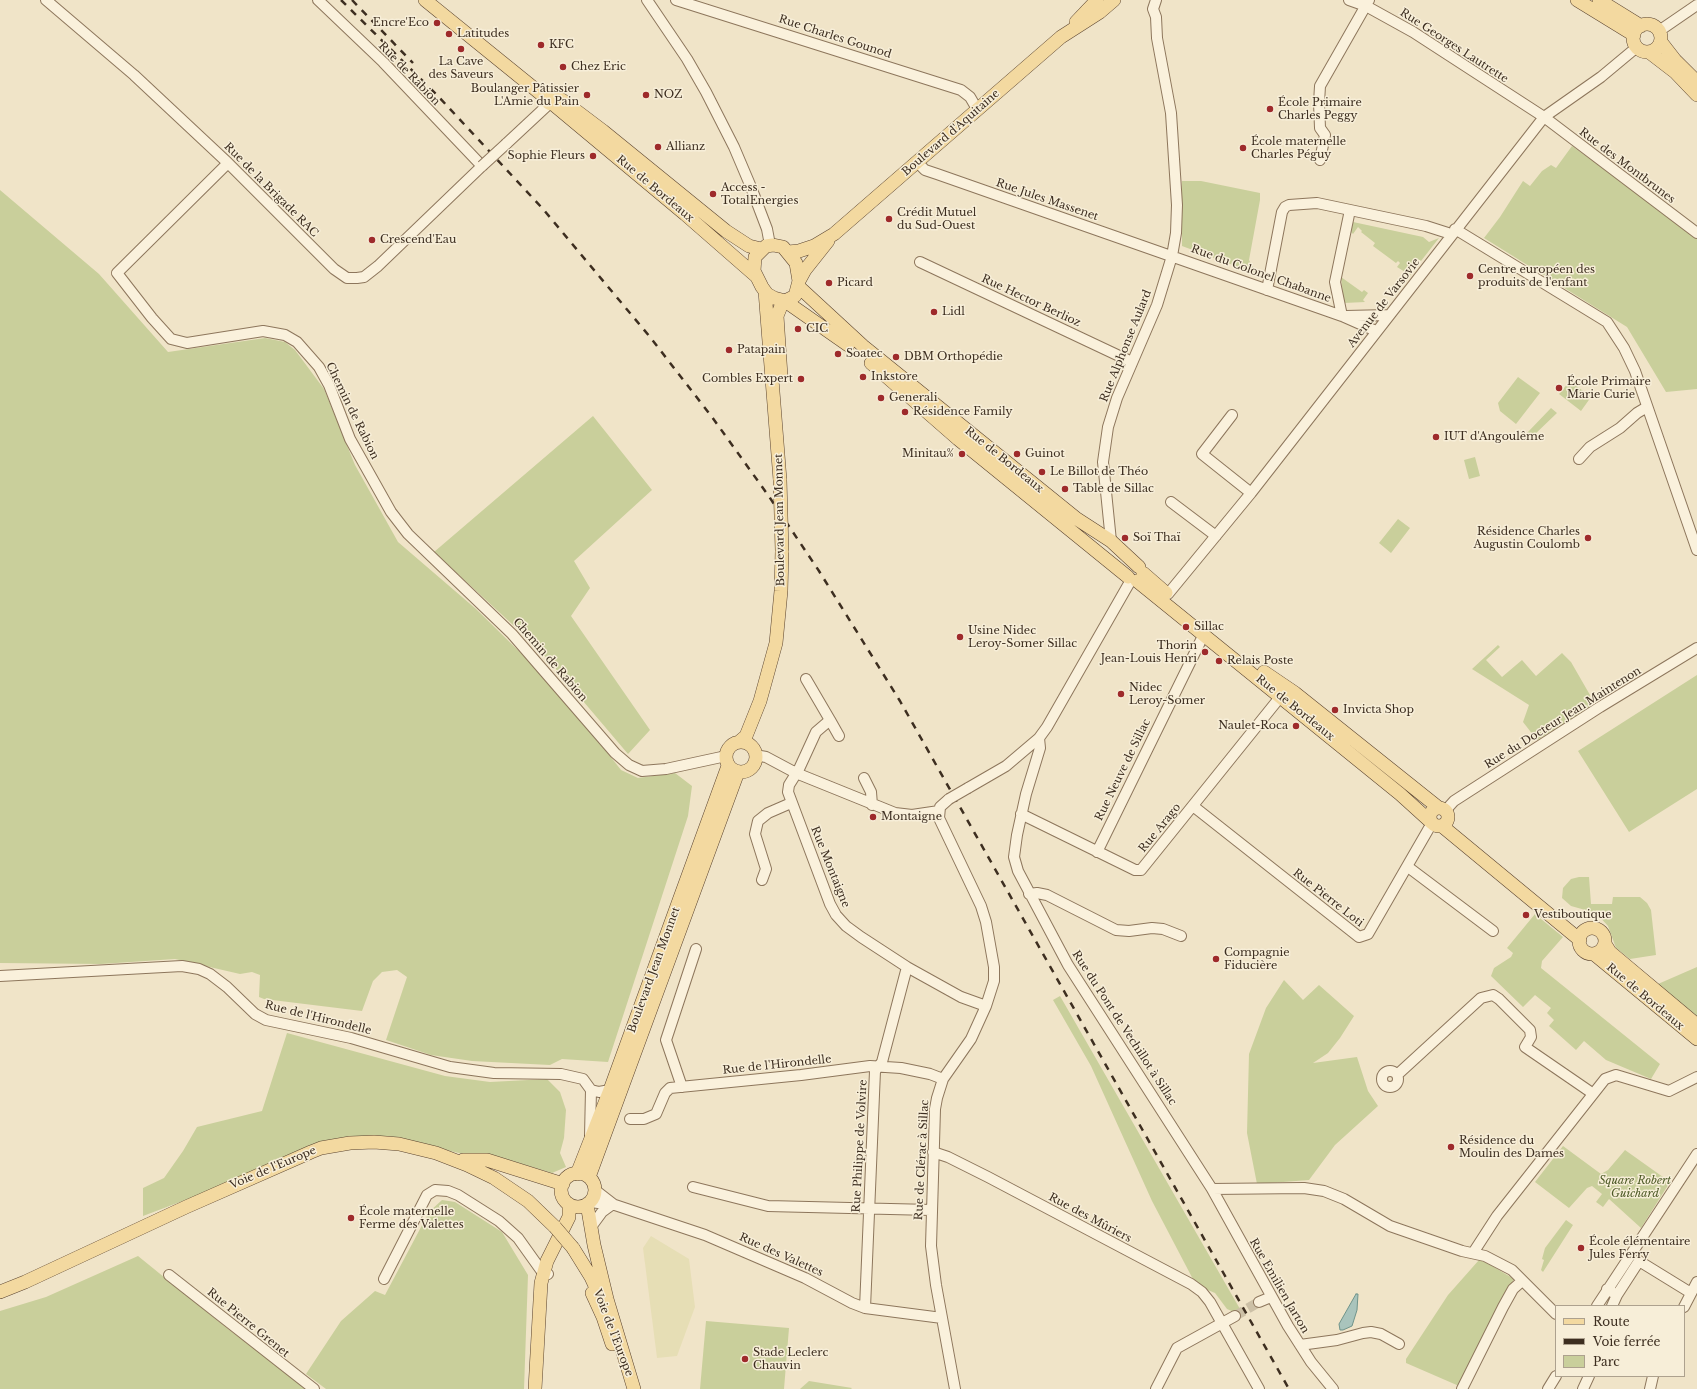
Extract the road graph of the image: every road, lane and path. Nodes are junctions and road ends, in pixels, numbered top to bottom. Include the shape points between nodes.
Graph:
1 (46, 0) edge
2 (318, 0) edge
3 (425, 0) edge
4 (438, 0) edge
5 (647, 0) edge
6 (676, 0) edge
7 (1097, 0) edge
8 (1114, 0) edge
9 (1156, 0) edge
10 (1163, 0) edge
11 (1349, 0) edge
12 (1577, 0) edge
13 (1599, 0) edge
14 (1368, 3) edge
15 (1697, 5) edge
16 (1156, 17) junction
17 (1068, 33) junction
18 (1660, 36) junction
19 (1640, 40) junction
20 (1697, 82) edge
21 (1697, 95) edge
22 (552, 99) junction
23 (977, 109) junction
24 (1544, 117) junction
25 (1320, 160) dead end
26 (916, 162) junction
27 (228, 163) junction
28 (482, 166) junction
29 (1350, 210) junction
30 (1453, 232) junction
31 (1697, 233) edge
32 (834, 234) junction
33 (766, 247) junction
34 (788, 252) junction
35 (1172, 256) junction
36 (920, 262) dead end
37 (756, 276) junction
38 (799, 284) junction
39 (765, 290) junction
40 (1267, 290) junction
41 (784, 301) junction
42 (1389, 314) junction
43 (1342, 316) junction
44 (1376, 331) junction
45 (1132, 362) junction
46 (1647, 407) junction
47 (1232, 415) dead end
48 (1579, 459) dead end
49 (783, 485) junction
50 (1252, 493) junction
51 (1171, 502) dead end
52 (1216, 536) junction
53 (1111, 541) junction
54 (1697, 550) edge
55 (1136, 576) junction
56 (1168, 594) junction
57 (1204, 634) junction
58 (1697, 648) edge
59 (806, 678) dead end
60 (1280, 696) junction
61 (830, 720) junction
62 (839, 736) dead end
63 (1039, 738) junction
64 (748, 748) junction
65 (730, 765) junction
66 (796, 773) junction
67 (864, 778) dead end
68 (791, 803) junction
69 (872, 805) junction
70 (1194, 806) junction
71 (939, 810) junction
72 (1021, 814) junction
73 (1441, 818) junction
74 (1097, 852) junction
75 (1408, 867) junction
76 (762, 880) dead end
77 (1030, 894) junction
78 (1493, 932) dead end
79 (1583, 935) junction
80 (1181, 936) dead end
81 (1605, 944) junction
82 (696, 949) dead end
83 (1594, 954) junction
84 (907, 967) junction
85 (0, 976) edge
86 (986, 1006) junction
87 (1697, 1025) edge
88 (1697, 1039) edge
89 (879, 1066) junction
90 (1397, 1075) dead end
91 (1697, 1076) edge
92 (943, 1079) junction
93 (682, 1087) junction
94 (591, 1090) junction
95 (610, 1090) junction
96 (1592, 1093) junction
97 (630, 1119) dead end
98 (590, 1143) junction
99 (933, 1152) junction
100 (436, 1153) junction
101 (1697, 1154) edge
102 (583, 1175) junction
103 (563, 1184) junction
104 (692, 1187) dead end
105 (1212, 1189) junction
106 (589, 1200) junction
107 (569, 1204) junction
108 (613, 1204) junction
109 (869, 1209) junction
110 (931, 1210) junction
111 (591, 1227) junction
112 (553, 1230) junction
113 (570, 1250) junction
114 (1473, 1253) junction
115 (548, 1269) junction
116 (169, 1275) dead end
117 (384, 1279) dead end
118 (1522, 1281) junction
119 (1697, 1282) edge
120 (1607, 1289) junction
121 (0, 1292) edge
122 (1690, 1293) junction
123 (1617, 1295) junction
124 (1270, 1297) junction
125 (0, 1299) edge
126 (1259, 1302) tunnel mouth
127 (1598, 1305) edge
128 (1612, 1305) edge
129 (1685, 1305) edge
130 (865, 1308) junction
131 (1555, 1313) edge
132 (1235, 1316) tunnel mouth
133 (942, 1318) junction
134 (1222, 1322) junction
135 (1399, 1344) dead end
136 (1300, 1345) junction
137 (1555, 1377) edge
138 (1589, 1377) edge
139 (314, 1389) edge
140 (535, 1389) edge
141 (542, 1389) edge
142 (627, 1389) edge
143 (633, 1389) edge
144 (955, 1389) edge
145 (1156, 1389) edge
146 (1259, 1389) edge
147 (1333, 1389) edge
148 (1462, 1389) edge
149 (1548, 1389) edge
150 (1583, 1389) edge

1 - 27 street, Rue de la Brigade RAC via 134,75
2 - 28 street, Rue de Rabion via 383,62
3 - 22 main road, Rue de Bordeaux
4 - 22 main road, Rue de Bordeaux
5 - 33 street via 687,59 713,106 751,187 767,229
6 - 23 street, Rue Charles Gounod via 961,90 970,97
7 - 17 main road, Boulevard d'Aquitaine
8 - 17 main road, Boulevard d'Aquitaine
9 - 16 street, Rue Alphonse Aulard via 1153,9
10 - 16 street, Rue Alphonse Aulard
11 - 14 street, Rue Georges Lautrette
12 - 19 main road
13 - 19 main road
14 - 24 street, Rue Georges Lautrette
14 - 25 street via 1320,86 1320,128 1325,135
15 - 18 street
16 - 35 street, Rue Alphonse Aulard via 1157,38 1171,113 1177,220
17 - 23 main road, Boulevard d'Aquitaine
18 - 19 main road via 1656,49
18 - 19 main road via 1649,24
18 - 20 main road via 1675,60
19 - 21 main road
19 - 24 street, Avenue de Varsovie via 1600,77
22 - 28 street, Rue de la Brigade RAC, bridge
22 - 33 main road, Rue de Bordeaux via 603,131 726,231 750,246
22 - 37 main road, Rue de Bordeaux
23 - 26 main road, Boulevard d'Aquitaine
24 - 30 street, Avenue de Varsovie
24 - 31 street, Rue des Montbrunes
26 - 32 main road, Boulevard d'Aquitaine
26 - 35 street, Rue Jules Massenet via 925,170
27 - 28 street, Rue de la Brigade RAC via 293,230 347,278 364,277 378,266
27 - 65 street, Chemin de Rabion via 117,273 152,318 171,339 187,343 263,332 285,335 297,342 329,385 350,439 392,512 408,534 512,634 615,753 629,765 642,770
29 - 30 street
29 - 40 street via 1317,203 1285,207
29 - 43 street via 1335,282
30 - 42 street, Avenue de Varsovie via 1424,273
30 - 46 street via 1607,322 1627,354
32 - 34 main road, Boulevard d'Aquitaine via 814,246
32 - 38 main road, Boulevard d'Aquitaine via 805,270
33 - 34 main road via 783,248
33 - 37 main road via 754,261
34 - 38 main road via 796,263
35 - 40 street, Rue du Colonel Chabanne
35 - 45 street, Rue Alphonse Aulard via 1157,304
36 - 45 street, Rue Hector Berlioz
37 - 39 main road
38 - 41 main road via 795,296
38 - 53 main road, Rue de Bordeaux via 863,346 1077,519
39 - 41 main road via 774,298
39 - 49 main road, Boulevard Jean Monnet
40 - 43 street, Rue du Colonel Chabanne
41 - 49 main road via 777,316
41 - 55 main road, Rue de Bordeaux via 837,336 958,438
42 - 43 street, Rue du Colonel Chabanne
42 - 44 street, Avenue de Varsovie
43 - 44 street, Rue du Colonel Chabanne
44 - 50 street, Avenue de Varsovie
45 - 53 street, Rue Alphonse Aulard via 1112,413 1105,443 1104,474
46 - 48 street via 1590,447
46 - 54 street
47 - 50 street via 1202,454
49 - 64 main road via 782,644 767,702
50 - 52 street, Avenue de Varsovie
51 - 52 street
52 - 56 street, Avenue de Varsovie
53 - 55 main road, Rue de Bordeaux
55 - 56 main road, Rue de Bordeaux
55 - 57 main road, Rue de Bordeaux
55 - 63 street
56 - 73 main road, Rue de Bordeaux via 1268,675 1295,693
57 - 60 main road, Rue de Bordeaux
57 - 74 street, Rue Neuve de Sillac
58 - 73 street, Rue du Docteur Jean Maintenon via 1454,801
59 - 61 street
60 - 70 street, Rue Arago
60 - 73 main road, Rue de Bordeaux via 1400,794
61 - 62 street
61 - 66 street, Rue Montaigne via 816,732
63 - 71 street, bridge via 1006,766 941,804
63 - 72 street, Rue du Pont de Vechillot à Sillac via 1040,748
64 - 65 main road via 730,747
64 - 65 main road via 755,762 751,768 745,772
64 - 66 street
65 - 95 main road, Boulevard Jean Monnet
65 - 102 main road
66 - 68 street, Rue Montaigne via 788,788
66 - 69 street
67 - 69 street via 871,792
68 - 76 street via 768,813 758,821 755,834 766,869
68 - 84 street, Rue Montaigne via 836,915 861,937
69 - 71 street via 905,815
70 - 74 street, Rue Arago via 1141,870 1135,870
70 - 75 street, Rue Pierre Loti via 1359,937 1368,934
71 - 86 street, Rue de Clérac à Sillac via 942,826 986,922 994,981
72 - 74 street, Rue Arago
72 - 77 street, Rue du Pont de Vechillot à Sillac via 1015,862
73 - 75 street, Rue Pierre Loti
73 - 79 main road, Rue de Bordeaux
75 - 78 street
77 - 80 street via 1047,895 1116,930 1163,929
77 - 105 street, Rue du Pont de Vechillot à Sillac via 1068,965
79 - 81 main road via 1593,929 1600,931
79 - 83 main road via 1583,950
81 - 83 main road via 1602,950
81 - 87 main road, Rue de Bordeaux via 1610,952
82 - 93 street via 666,1040
83 - 88 main road, Rue de Bordeaux
84 - 86 street, Rue Montaigne via 961,997
84 - 89 street, Rue Philippe de Volvire
85 - 94 street, Rue de l'Hirondelle via 182,966 199,969 210,974 255,1014 266,1020 351,1038 450,1067 494,1073 561,1074 583,1079
86 - 92 street, Rue de Clérac à Sillac via 970,1039
89 - 92 street, Rue de l'Hirondelle via 930,1074
89 - 93 street, Rue de l'Hirondelle
89 - 109 street, Rue Philippe de Volvire via 875,1072
90 - 96 street via 1481,998 1493,995 1530,1030 1531,1038 1525,1047
91 - 96 street via 1669,1091 1610,1076
92 - 99 street, Rue de Clérac à Sillac via 937,1098
93 - 97 street, Rue de l'Hirondelle via 670,1088 665,1093 656,1114 644,1119
94 - 95 street
94 - 98 street
95 - 98 main road, Boulevard Jean Monnet
96 - 114 street via 1497,1216
98 - 102 main road, Boulevard Jean Monnet
99 - 110 street, Rue de Clérac à Sillac
99 - 134 street, Rue des Mûriers via 988,1177 1191,1284 1202,1292
100 - 103 main road via 465,1160 487,1160
100 - 112 main road, Voie de l'Europe via 494,1178 528,1201
100 - 121 main road, Voie de l'Europe via 400,1144 374,1142 321,1148
101 - 120 street
102 - 103 main road via 570,1175
102 - 106 main road via 594,1185
103 - 107 main road via 563,1197
104 - 109 street via 768,1206
105 - 114 street via 1324,1190 1390,1226
105 - 124 street, Rue Emilien Jarton
106 - 107 main road
106 - 108 street, Rue des Valettes
106 - 111 main road
106 - 115 main road
107 - 115 main road via 569,1217
108 - 111 street via 602,1212
108 - 130 street, Rue des Valettes via 705,1235 806,1278
109 - 110 street
109 - 130 street, Rue Philippe de Volvire
110 - 133 street, Rue de Clérac à Sillac via 931,1246
111 - 143 main road via 607,1299
112 - 113 main road, Voie de l'Europe, bridge
112 - 125 main road, Voie de l'Europe via 488,1181 460,1168 394,1150 348,1149 306,1159
113 - 142 main road, Voie de l'Europe via 603,1317
113 - 143 main road, Voie de l'Europe via 591,1277 606,1309
114 - 118 street via 1512,1270
115 - 117 street via 499,1221 458,1195 435,1190 427,1195
115 - 140 main road via 540,1290
115 - 141 main road
116 - 139 street, Rue Pierre Grenet
118 - 131 street
118 - 148 street via 1513,1289 1502,1306
119 - 122 street
120 - 123 street
120 - 127 street
122 - 123 street via 1639,1261
122 - 129 street
123 - 128 street
124 - 126 street
124 - 136 street, Rue Emilien Jarton
130 - 133 street, Rue des Valettes
132 - 134 street
133 - 144 street, Rue de Clérac à Sillac
134 - 145 street via 1177,1348
134 - 146 street, Rue des Mûriers
135 - 136 street via 1382,1334 1363,1332 1337,1340
136 - 147 street, Rue Emilien Jarton
137 - 149 street
138 - 150 street

